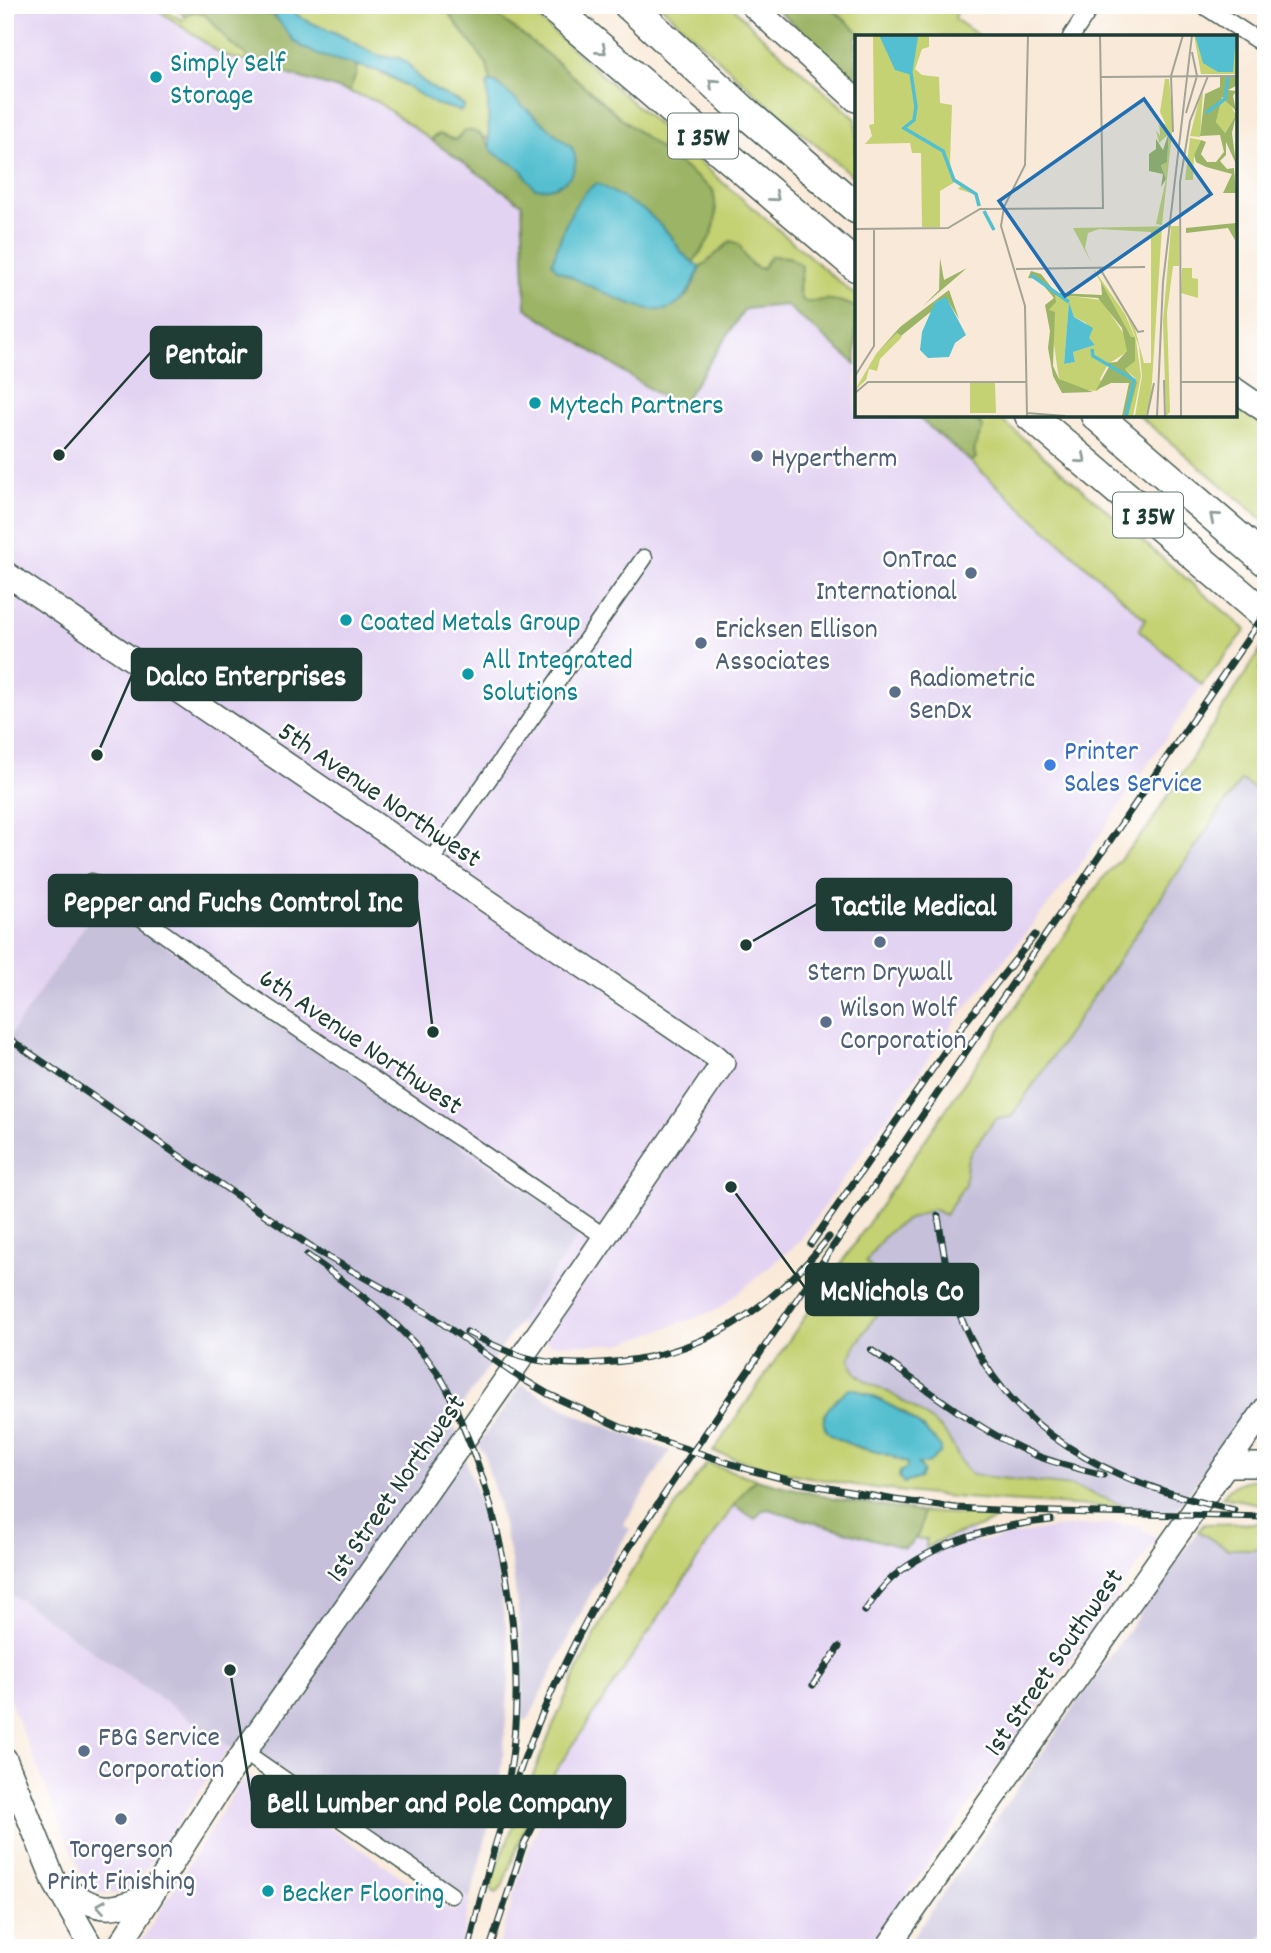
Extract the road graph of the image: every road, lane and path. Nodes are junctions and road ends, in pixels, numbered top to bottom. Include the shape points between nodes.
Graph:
1 (550, 5) edge
2 (629, 5) edge
3 (752, 5) edge
4 (1092, 5) edge
5 (1203, 5) edge
6 (1072, 35) edge
7 (1266, 46) edge
8 (855, 99) edge
9 (855, 207) edge
10 (855, 266) edge
11 (1236, 390) edge
12 (1266, 411) edge
13 (1031, 416) edge
14 (1097, 416) edge
15 (643, 558) dead end
16 (1266, 561) edge
17 (5, 573) edge
18 (1266, 616) edge
19 (430, 862) junction
20 (92, 881) dead end
21 (723, 1063) joint
22 (605, 1237) junction
23 (1266, 1408) edge
24 (1226, 1465) junction
25 (1266, 1465) edge
26 (244, 1752) junction
27 (5, 1759) edge
28 (55, 1883) junction
29 (151, 1895) junction
30 (451, 1895) dead end
31 (92, 1948) edge
32 (118, 1948) edge
33 (887, 1948) edge

1 -> 10 highway, I 35W
9 -> 2 highway, I 35W
3 - 8 street
4 - 6 street
5 - 7 street
11 - 12 street
13 -> 18 highway, I 35W
16 -> 14 highway, I 35W
15 - 19 street
17 - 19 street, 5th Avenue Northwest
19 - 21 street, 5th Avenue Northwest
20 - 22 street, 6th Avenue Northwest via 252,997
21 - 22 street, 1st Street Northwest
22 - 26 street, 1st Street Northwest
23 - 24 street, 1st Street Southwest
24 - 25 street
24 - 33 street, 1st Street Southwest
26 - 29 street, 1st Street Northwest
26 - 30 street
27 - 28 street
29 -> 28 street via 107,1909 91,1905
28 - 31 street
29 - 32 street, 1st Street Northwest

